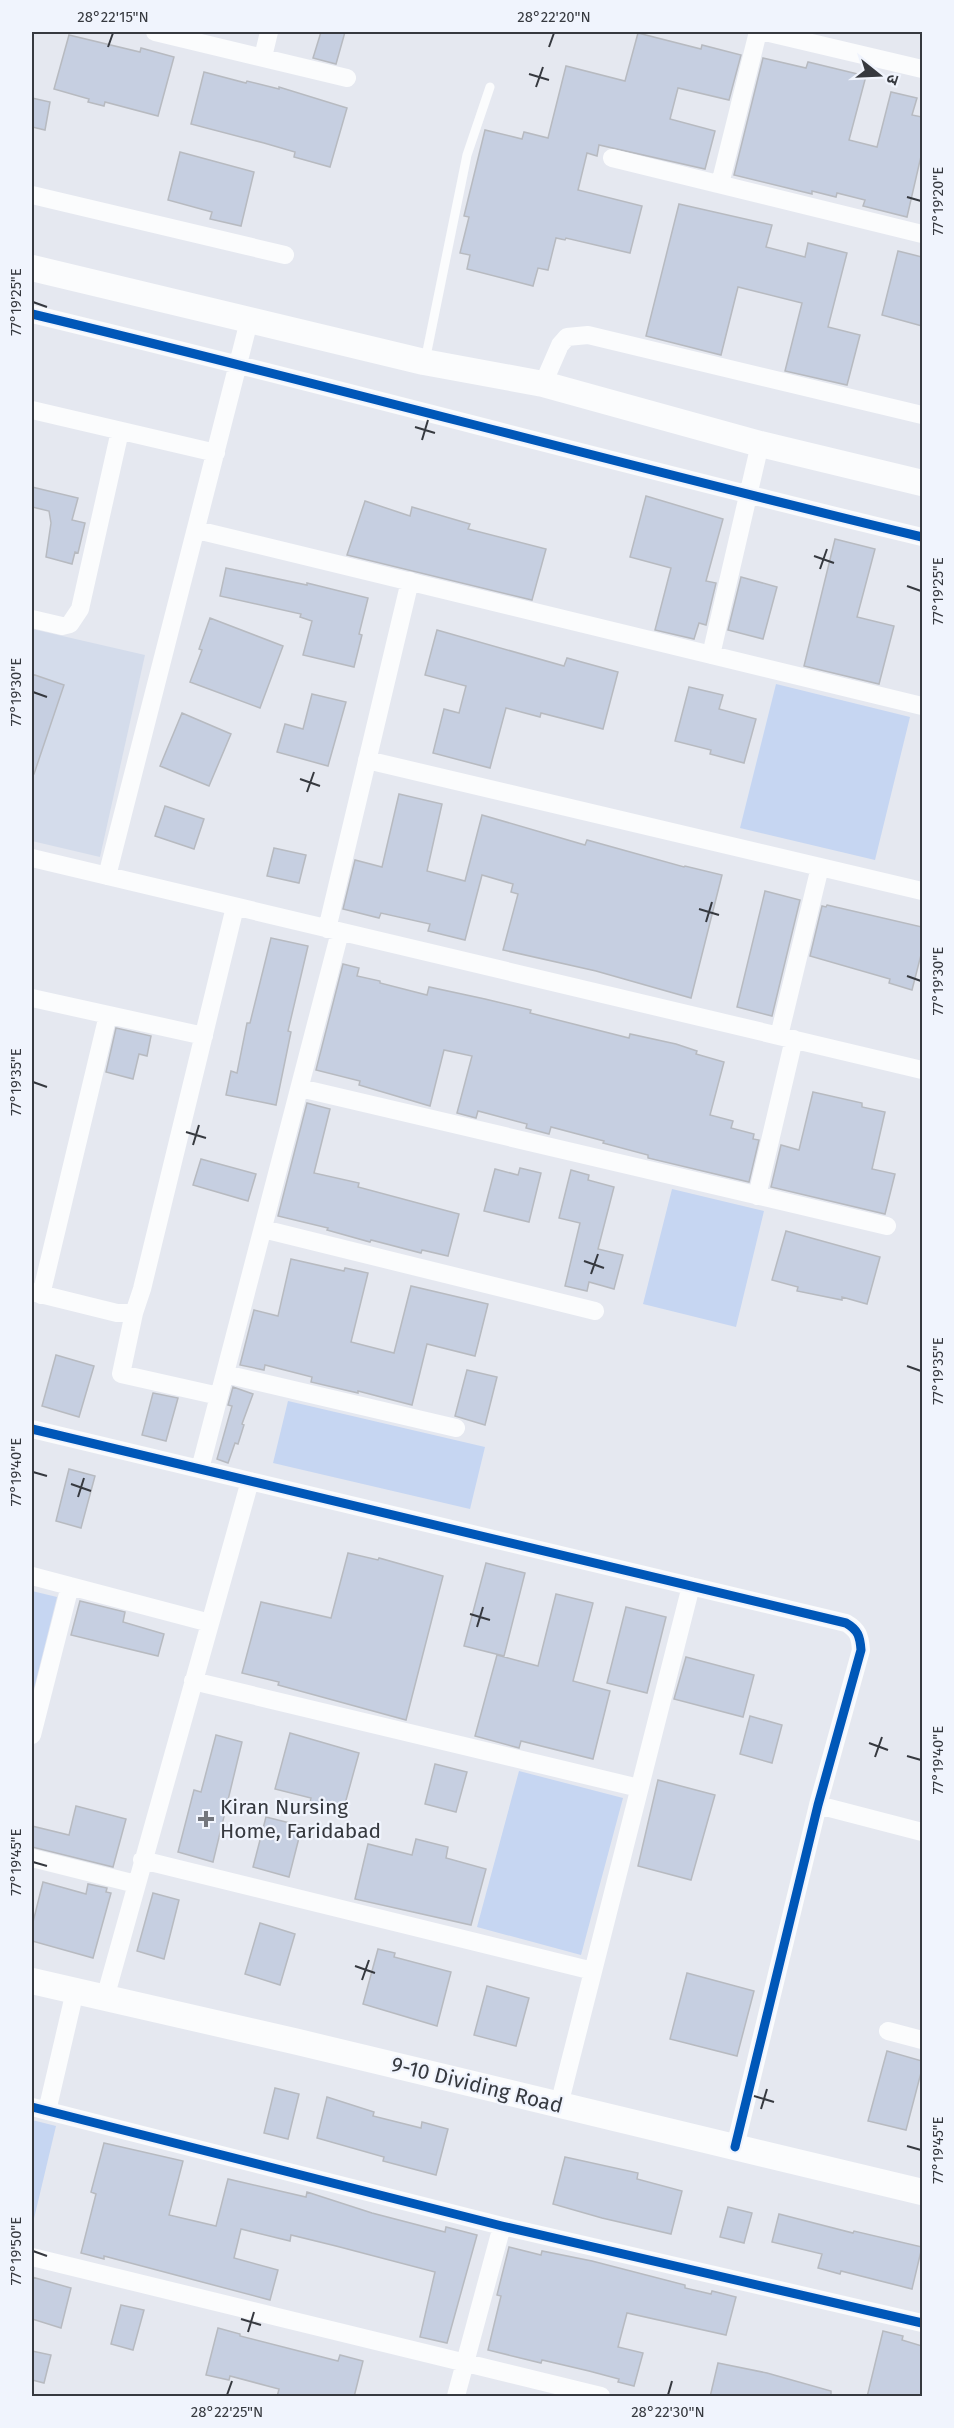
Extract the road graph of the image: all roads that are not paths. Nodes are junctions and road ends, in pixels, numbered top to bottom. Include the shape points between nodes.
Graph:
1 (155, 32) edge
2 (270, 32) edge
3 (758, 32) edge
4 (765, 32) edge
5 (263, 57) junction
6 (922, 69) edge
7 (347, 78) dead end
8 (490, 87) dead end
9 (612, 158) dead end
10 (720, 184) junction
11 (32, 195) edge
12 (922, 232) edge
13 (285, 255) dead end
14 (32, 268) edge
15 (32, 314) edge
16 (249, 321) junction
17 (424, 362) junction
18 (239, 364) junction
19 (543, 384) junction
20 (32, 410) edge
21 (922, 415) edge
22 (120, 431) junction
23 (760, 444) junction
24 (216, 453) junction
25 (922, 483) edge
26 (748, 495) junction
27 (196, 530) junction
28 (922, 537) edge
29 (410, 581) junction
30 (32, 619) edge
31 (711, 655) junction
32 (922, 706) edge
33 (367, 760) junction
34 (32, 858) edge
35 (820, 867) junction
36 (106, 876) junction
37 (922, 891) edge
38 (235, 907) junction
39 (334, 930) junction
40 (32, 998) edge
41 (108, 1015) junction
42 (204, 1036) junction
43 (786, 1038) junction
44 (922, 1070) edge
45 (300, 1088) junction
46 (757, 1196) junction
47 (887, 1226) dead end
48 (263, 1229) junction
49 (36, 1293) edge
50 (595, 1311) dead end
51 (134, 1313) junction
52 (225, 1374) junction
53 (219, 1396) junction
54 (456, 1428) dead end
55 (32, 1429) edge
56 (200, 1469) junction
57 (250, 1481) junction
58 (32, 1576) edge
59 (70, 1586) junction
60 (691, 1586) junction
61 (210, 1623) junction
62 (193, 1681) junction
63 (32, 1735) edge
64 (639, 1788) junction
65 (818, 1805) junction
66 (922, 1832) edge
67 (32, 1858) edge
68 (142, 1860) junction
69 (136, 1884) junction
70 (593, 1971) junction
71 (32, 1981) edge
72 (75, 1992) junction
73 (105, 1998) junction
74 (888, 2031) dead end
75 (922, 2040) edge
76 (559, 2105) junction
77 (39, 2109) edge
78 (735, 2147) junction
79 (922, 2193) edge
80 (502, 2226) junction
81 (32, 2257) edge
82 (922, 2323) edge
83 (465, 2363) junction
84 (456, 2397) edge
85 (602, 2397) edge

1 - 5 street
2 - 5 street
3 - 10 street
4 - 6 street
5 - 7 street
8 - 17 lane via 467,155
9 - 10 street
10 - 12 street
11 - 13 street
14 - 16 street
15 - 18 street
16 - 17 street
16 - 18 street
17 - 19 street
18 - 24 street
18 - 26 street
19 - 21 street via 567,337 588,335
19 - 23 street
20 - 22 street
22 - 24 street
22 - 30 street via 80,609 70,624 62,626
23 - 25 street
23 - 26 street
24 - 27 street
26 - 28 street
26 - 31 street
27 - 29 street
27 - 36 street
29 - 31 street
29 - 33 street
31 - 32 street
33 - 35 street
33 - 39 street
34 - 36 street
35 - 37 street
35 - 43 street
36 - 38 street
38 - 39 street
38 - 42 street
39 - 43 street
39 - 45 street
40 - 41 street
41 - 42 street
41 - 49 street
42 - 51 street
43 - 44 street
43 - 46 street
45 - 46 street
45 - 48 street
46 - 47 street
48 - 50 street
48 - 52 street
49 - 51 street via 117,1313
51 - 53 street via 121,1374
52 - 53 street
52 - 54 street
53 - 56 street
55 - 56 street
56 - 57 street
57 - 60 street
57 - 61 street
58 - 59 street
59 - 61 street
59 - 63 street
60 - 64 street
60 - 65 street via 846,1623 856,1629 861,1650
61 - 62 street
62 - 64 street
62 - 68 street
64 - 70 street
65 - 66 street
65 - 78 street
67 - 69 street
68 - 69 street
68 - 70 street
69 - 73 street
70 - 76 street
71 - 72 street, 9-10 Dividing Road
72 - 73 street, 9-10 Dividing Road
72 - 77 street
73 - 76 street, 9-10 Dividing Road
74 - 75 street
76 - 78 street, 9-10 Dividing Road
77 - 80 street
78 - 79 street, 9-10 Dividing Road
80 - 82 street
80 - 83 street
81 - 83 street
83 - 84 street
83 - 85 street

